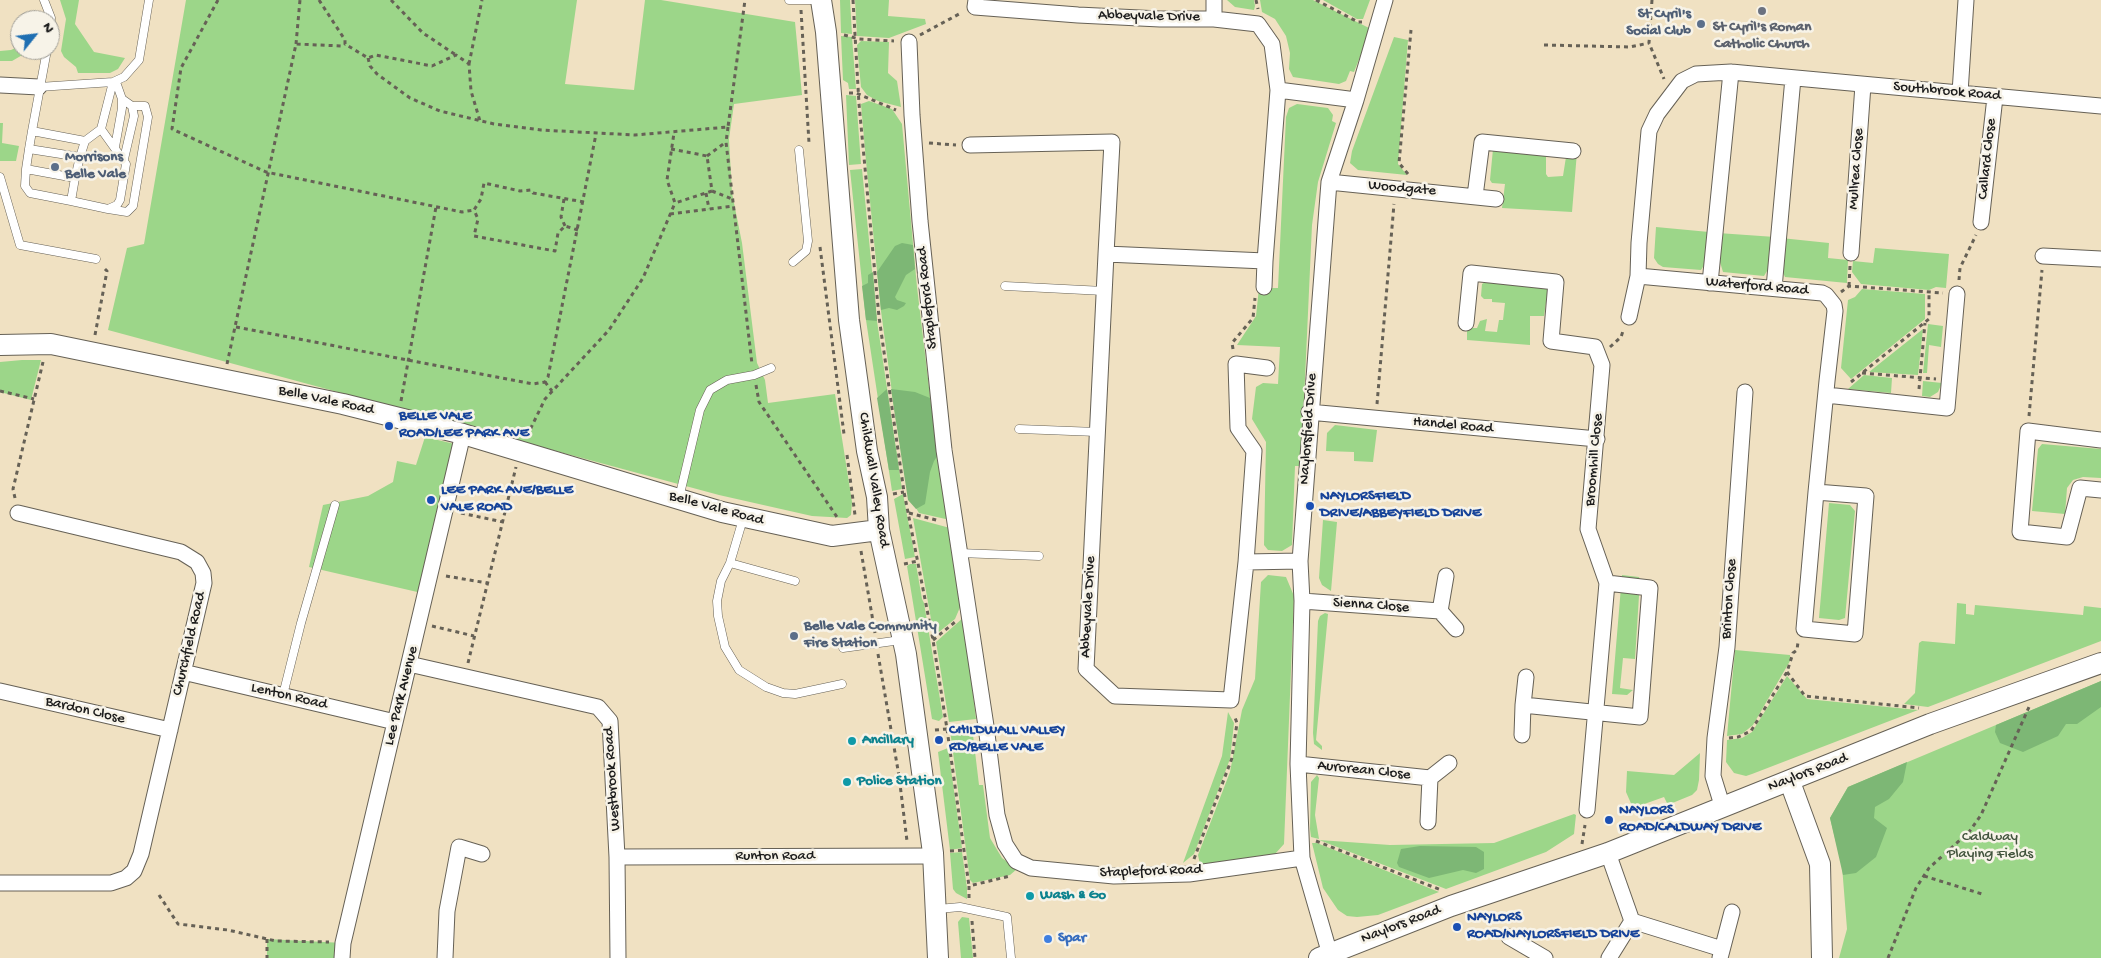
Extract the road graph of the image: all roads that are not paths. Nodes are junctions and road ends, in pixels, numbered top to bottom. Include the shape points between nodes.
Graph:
1 (149, 0) edge
2 (789, 0) edge
3 (814, 0) edge
4 (821, 0) edge
5 (1214, 0) edge
6 (1385, 0) edge
7 (1966, 0) edge
8 (976, 3) edge
9 (1214, 19) junction
10 (909, 42) road end
11 (45, 60) edge
12 (1731, 72) junction
13 (1793, 78) junction
14 (115, 82) junction
15 (0, 85) edge
16 (1863, 85) junction
17 (39, 87) junction
18 (1278, 90) junction
19 (1960, 94) junction
20 (1994, 96) junction
21 (122, 99) junction
22 (1356, 100) junction
23 (132, 106) junction
24 (2101, 106) edge
25 (100, 129) junction
26 (32, 131) junction
27 (85, 141) junction
28 (970, 145) road end
29 (115, 147) junction
30 (29, 149) junction
31 (799, 150) dead end
32 (1573, 151) dead end
33 (80, 157) junction
34 (124, 159) junction
35 (26, 169) junction
36 (0, 177) edge
37 (75, 178) junction
38 (1329, 182) junction
39 (1475, 196) junction
40 (1496, 199) dead end
41 (71, 201) junction
42 (108, 209) junction
43 (1981, 222) road end
44 (1851, 253) dead end
45 (1106, 254) junction
46 (2043, 256) road end
47 (96, 258) road end
48 (2101, 259) edge
49 (1265, 261) junction
50 (793, 262) dead end
51 (1638, 276) junction
52 (1710, 283) junction
53 (1005, 286) dead end
54 (1264, 287) road end
55 (1774, 288) junction
56 (1104, 290) junction
57 (1957, 294) road end
58 (1630, 317) road end
59 (1466, 324) dead end
60 (0, 338) edge
61 (22, 343) junction
62 (0, 345) edge
63 (771, 368) dead end
64 (1267, 368) dead end
65 (1744, 392) dead end
66 (1833, 395) junction
67 (1310, 412) junction
68 (1019, 429) dead end
69 (1097, 432) junction
70 (463, 434) junction
71 (1597, 439) junction
72 (2101, 440) edge
73 (2101, 490) edge
74 (1816, 492) junction
75 (679, 500) junction
76 (335, 505) dead end
77 (18, 513) road end
78 (744, 517) junction
79 (879, 530) junction
80 (959, 553) junction
81 (1039, 556) dead end
82 (1300, 561) junction
83 (1246, 562) junction
84 (730, 563) junction
85 (1446, 576) dead end
86 (794, 581) dead end
87 (1607, 583) junction
88 (1302, 601) junction
89 (1440, 611) junction
90 (1456, 629) dead end
91 (903, 639) junction
92 (843, 648) dead end
93 (2101, 662) edge
94 (410, 664) junction
95 (183, 672) junction
96 (1526, 677) dead end
97 (842, 684) dead end
98 (0, 691) edge
99 (283, 695) junction
100 (1522, 704) junction
101 (1596, 710) junction
102 (395, 722) junction
103 (170, 730) junction
104 (1522, 735) dead end
105 (1449, 763) dead end
106 (1298, 764) junction
107 (1430, 778) junction
108 (1790, 782) junction
109 (1722, 805) junction
110 (1588, 810) road end
111 (1428, 822) dead end
112 (1608, 852) junction
113 (482, 854) dead end
114 (933, 856) junction
115 (617, 857) junction
116 (1302, 858) junction
117 (0, 882) edge
118 (936, 909) junction
119 (1732, 912) dead end
120 (1632, 921) junction
121 (1509, 937) dead end
122 (343, 950) edge
123 (1721, 954) edge
124 (1326, 956) edge
125 (445, 958) edge
126 (618, 958) edge
127 (938, 958) edge
128 (1011, 958) edge
129 (1545, 958) edge
130 (1609, 958) edge
131 (1822, 958) edge

1 - 14 lane via 139,60
2 - 3 lane
4 - 79 main road, Childwall Valley Road via 849,320 867,451 877,497
5 - 9 street
6 - 22 street, Naylorsfield Drive
7 - 19 street
8 - 9 street, Abbeyvale Drive via 1142,19
9 - 18 street, Abbeyvale Drive via 1258,24 1272,44
10 - 80 street, Stapleford Road via 914,142 944,450
11 - 17 lane
12 - 13 street, Southbrook Road
12 - 51 street, Southbrook Road via 1696,74 1682,81 1670,94 1649,132
12 - 52 street
13 - 16 street, Southbrook Road
13 - 55 street
14 - 17 lane
14 - 21 lane
14 - 25 lane
15 - 17 street
16 - 19 street, Southbrook Road
16 - 44 street, Mullrea Close
17 - 26 lane
18 - 22 street
18 - 49 street, Abbeyvale Drive
19 - 20 street, Southbrook Road
20 - 24 street, Southbrook Road
20 - 43 street, Callard Close
21 - 23 lane
21 - 29 lane
22 - 38 street, Naylorsfield Drive
23 - 34 lane via 134,116
23 - 42 lane via 145,106 148,117 133,206 127,212
25 - 27 lane
25 - 29 lane
26 - 27 lane
26 - 30 lane
27 - 33 lane
28 - 45 street, Abbeyvale Drive via 1112,142
29 - 34 lane
30 - 33 lane
30 - 35 lane
31 - 50 lane via 808,241 806,251
32 - 39 street via 1482,142
33 - 37 lane
34 - 42 lane via 120,200
35 - 37 lane
35 - 41 lane via 25,186 30,193
36 - 47 lane via 20,245
37 - 41 lane
38 - 39 street, Woodgate
38 - 67 street, Naylorsfield Drive
39 - 40 street, Woodgate
41 - 42 lane
45 - 49 street
45 - 56 street, Abbeyvale Drive
46 - 48 street
49 - 54 street, Abbeyvale Drive
51 - 52 street, Waterford Road
51 - 58 street
52 - 55 street, Waterford Road
53 - 56 lane
55 - 66 street, Waterford Road via 1822,293 1830,300 1835,311
56 - 69 street, Abbeyvale Drive
57 - 66 street via 1947,408
59 - 71 street, Broomhill Close via 1471,273 1556,282 1551,341 1595,347 1602,365
60 - 61 street
61 - 62 main road, Belle Vale Road
61 - 70 main road, Belle Vale Road via 51,344 93,352 343,404
63 - 75 lane via 727,380 710,390 700,410
64 - 83 street via 1236,364 1238,428 1254,450
65 - 109 street, Brinton Close via 1727,647 1714,738 1713,776
66 - 74 street
67 - 71 street, Handel Road
67 - 82 street, Naylorsfield Drive
68 - 69 lane
69 - 83 street, Abbeyvale Drive via 1086,669 1115,696 1230,700
70 - 75 main road, Belle Vale Road
70 - 94 street, Lee Park Avenue
71 - 87 street, Broomhill Close via 1588,529
72 - 73 street via 2028,431 2020,532 2068,537 2080,488
74 - 74 street via 1804,629 1855,634 1866,496
75 - 78 main road, Belle Vale Road
76 - 99 lane
77 - 95 street, Churchfield Road via 181,552 193,558 203,572 204,584
78 - 79 main road, Belle Vale Road via 832,536
78 - 84 lane
79 - 91 main road, Childwall Valley Road
80 - 81 lane
80 - 116 street, Stapleford Road via 997,815 1005,844 1016,861 1031,868 1114,876 1189,874
82 - 83 street
82 - 88 street, Naylorsfield Drive
84 - 86 lane
84 - 97 lane via 721,581 718,616 725,647 739,670 766,687 783,693 795,694
85 - 89 street
87 - 101 street, Broomhill Close
87 - 101 street via 1650,588 1640,716
88 - 89 street, Sienna Close
88 - 106 street, Naylorsfield Drive
89 - 90 street
91 - 92 lane
91 - 114 main road, Childwall Valley Road
93 - 108 main road, Naylors Road via 1930,724
94 - 102 street, Lee Park Avenue
94 - 115 street, Westbrook Road via 598,707 610,721
95 - 99 street, Lenton Road
95 - 103 street, Churchfield Road
96 - 100 street
98 - 103 street, Bardon Close
99 - 102 street, Lenton Road
100 - 101 street
100 - 104 street
101 - 110 street, Broomhill Close
102 - 122 street, Lee Park Avenue
103 - 117 street, Churchfield Road via 141,854 130,875 111,883
105 - 107 street, Aurorean Close
106 - 107 street, Aurorean Close
106 - 116 street, Naylorsfield Drive
107 - 111 street, Aurorean Close
108 - 109 main road, Naylors Road
108 - 131 main road via 1820,864
109 - 112 main road, Naylors Road
112 - 120 street
112 - 124 main road, Naylors Road via 1450,906
113 - 125 street via 459,847 447,911
114 - 115 street, Runton Road
114 - 118 main road, Childwall Valley Road
115 - 126 street, Westbrook Road
116 - 124 street, Naylorsfield Drive
118 - 127 main road, Childwall Valley Road
118 - 128 lane via 960,907 1007,917
119 - 123 street
120 - 123 street
120 - 130 street
121 - 129 street

